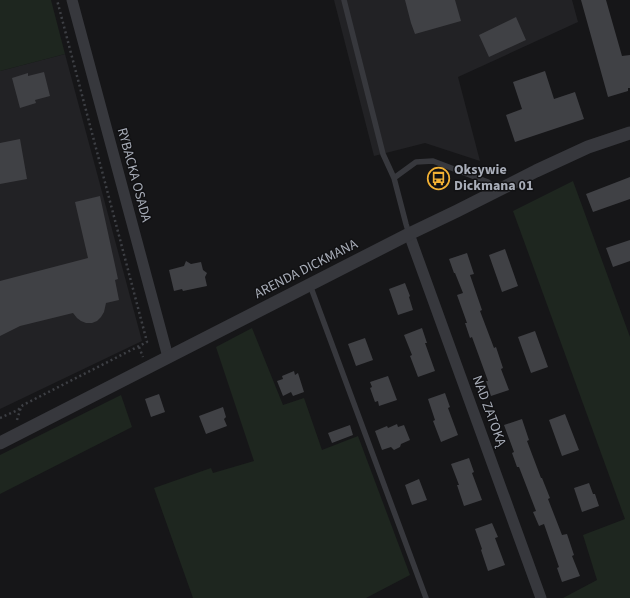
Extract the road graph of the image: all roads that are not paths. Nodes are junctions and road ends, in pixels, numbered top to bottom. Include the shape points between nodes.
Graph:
1 (72, 0) edge
2 (344, 0) edge
3 (630, 133) edge
4 (394, 178) junction
5 (498, 191) junction
6 (409, 234) junction
7 (310, 285) junction
8 (168, 357) junction
9 (0, 443) edge
10 (426, 598) edge
11 (540, 598) edge

1 - 8 street, RYBACKA OSADA
2 - 4 lane via 383,154
3 - 5 street, ARENDA DICKMANA via 588,147
4 - 5 lane via 416,162 433,161 488,182
4 - 6 lane
5 - 6 street, ARENDA DICKMANA
6 - 7 street, ARENDA DICKMANA
6 - 11 street, NAD ZATOKĄ
7 - 8 street, ARENDA DICKMANA
7 - 10 lane
8 - 9 street, ARENDA DICKMANA

